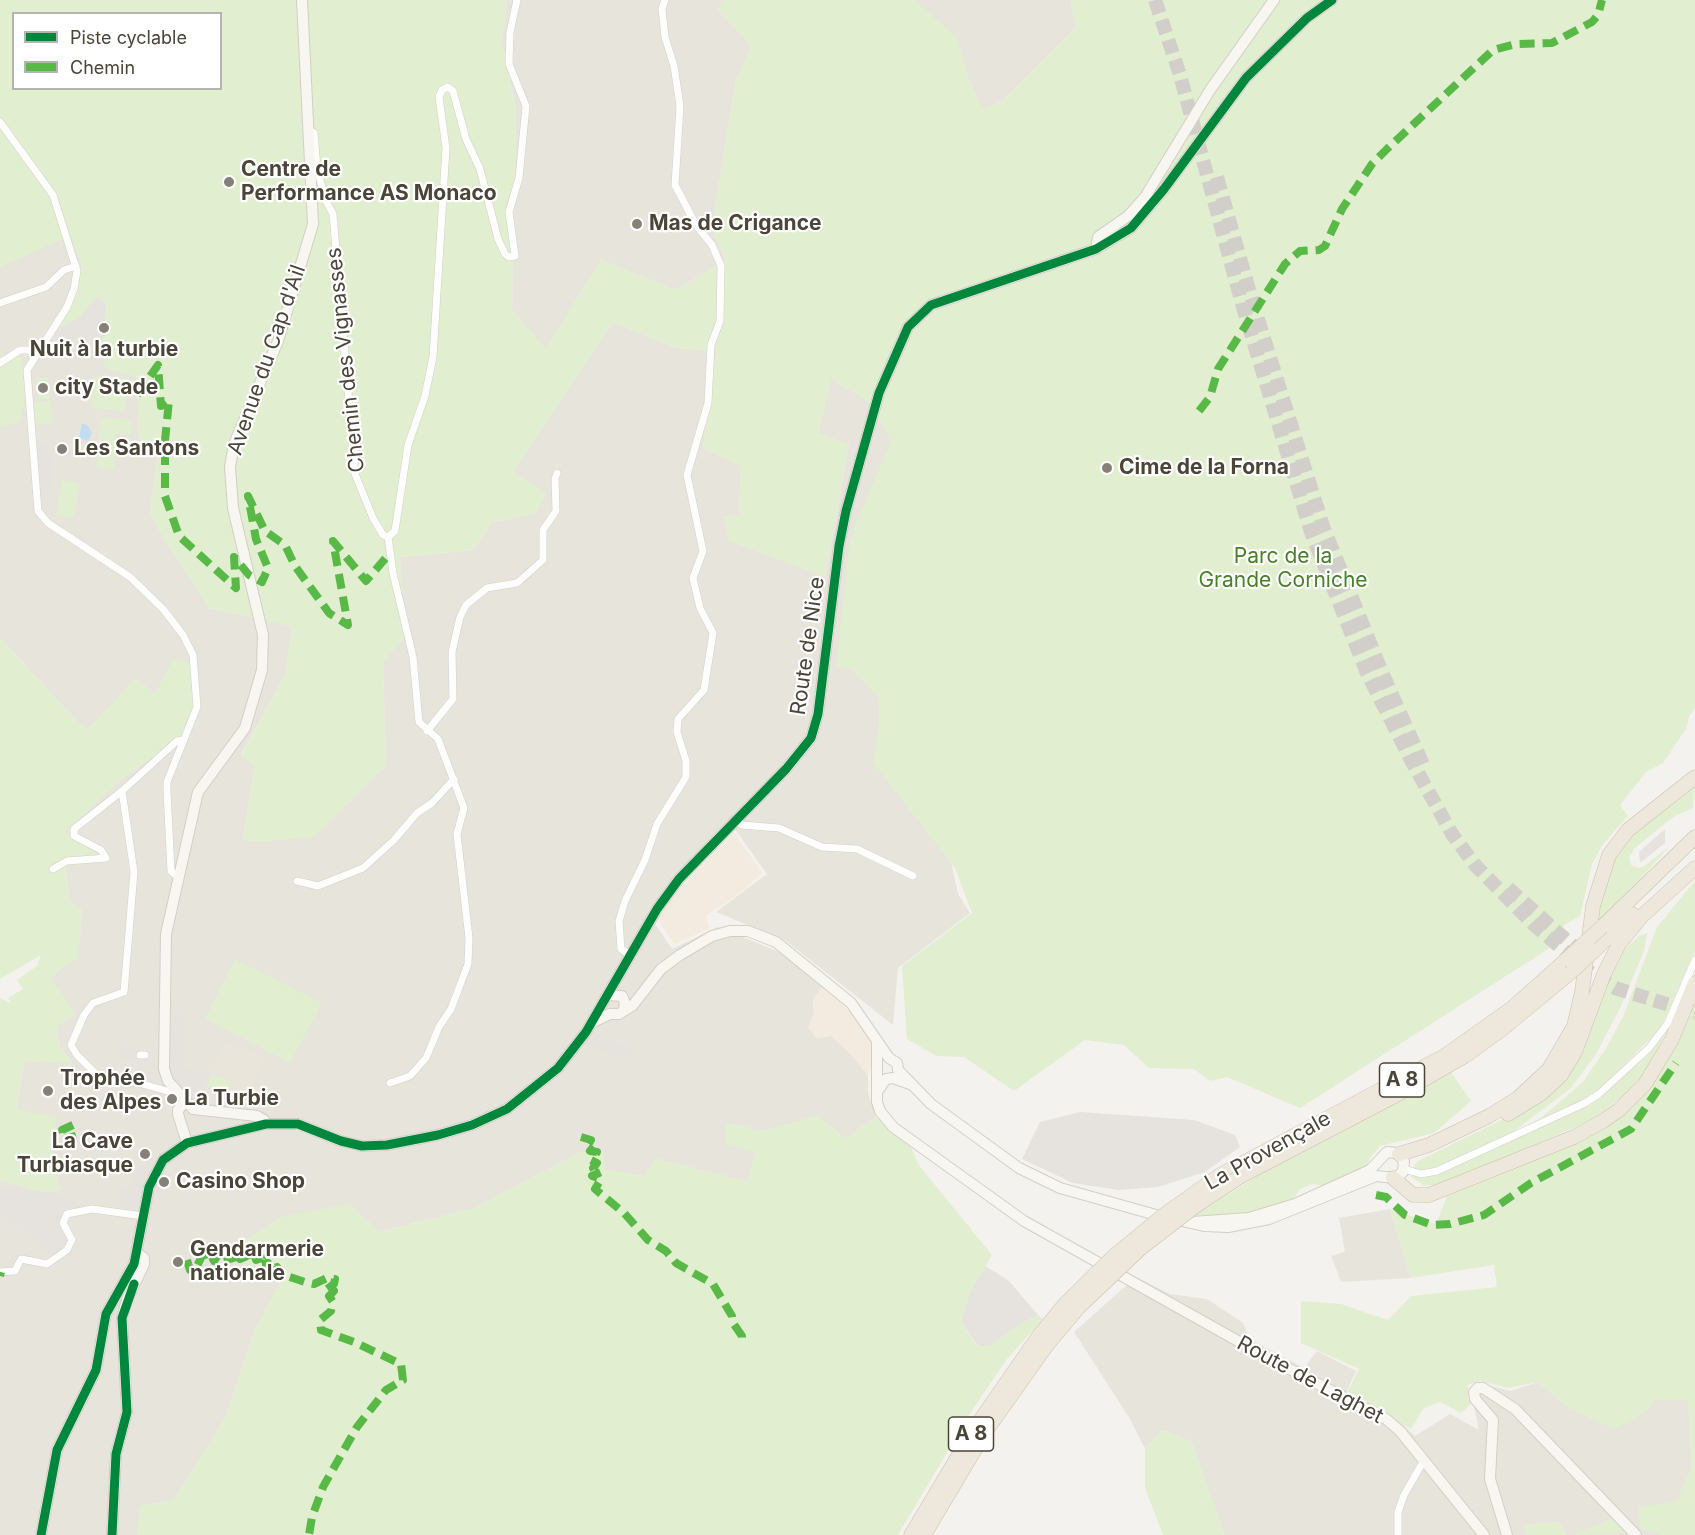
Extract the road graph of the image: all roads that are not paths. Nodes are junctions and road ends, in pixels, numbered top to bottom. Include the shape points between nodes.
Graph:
1 (302, 0) edge
2 (517, 0) edge
3 (665, 0) edge
4 (1274, 0) edge
5 (1332, 0) edge
6 (0, 122) edge
7 (319, 200) junction
8 (1096, 249) junction
9 (76, 266) junction
10 (0, 303) edge
11 (34, 354) junction
12 (0, 363) edge
13 (557, 473) dead end
14 (388, 537) junction
15 (427, 731) junction
16 (184, 740) junction
17 (1695, 777) edge
18 (454, 779) junction
19 (122, 791) junction
20 (736, 820) junction
21 (1695, 837) edge
22 (1695, 855) edge
23 (53, 868) dead end
24 (1695, 868) edge
25 (913, 876) dead end
26 (178, 877) junction
27 (297, 881) dead end
28 (630, 955) junction
29 (1695, 960) edge
30 (1569, 966) junction
31 (1695, 983) edge
32 (615, 1003) junction
33 (876, 1039) junction
34 (887, 1072) junction
35 (390, 1083) dead end
36 (175, 1090) junction
37 (188, 1105) junction
38 (266, 1124) junction
39 (187, 1143) junction
40 (1378, 1162) junction
41 (1397, 1169) junction
42 (143, 1216) junction
43 (1192, 1222) junction
44 (139, 1248) junction
45 (0, 1272) edge
46 (1042, 1341) junction
47 (1423, 1462) junction
48 (41, 1535) edge
49 (112, 1535) edge
50 (910, 1535) edge
51 (924, 1535) edge
52 (1398, 1535) edge
53 (1484, 1535) edge
54 (1507, 1535) edge
55 (1636, 1535) edge

1 - 7 main road, Avenue du Cap d'Ail via 309,173
2 - 14 street via 509,64 526,106 519,178 509,212 515,256 505,254 498,239 480,169 466,139 453,91 448,87 440,97 446,148 433,357 408,445 395,531
3 - 28 street via 665,37 680,106 675,185 721,266 720,321 711,345 708,403 687,475 704,551 693,578 700,608 713,633 704,690 678,719 686,777 657,824 619,921 621,949
4 - 8 main road via 1210,90 1145,197 1128,216 1098,237
5 - 8 main road via 1306,18 1246,78 1131,228
6 - 9 street via 53,195
7 - 14 street, Chemin des Vignasses via 333,214 355,474 373,518
7 - 26 main road, Avenue du Cap d'Ail via 278,341 234,444 230,467 233,508 263,635 260,684 245,728 198,792
8 - 20 main road, Route de Nice via 931,305 908,327 879,393 839,546 815,729 801,753
9 - 10 street via 64,270 46,287
9 - 11 street via 67,307
11 - 12 street via 20,350
11 - 16 street via 27,370 38,511 48,523 130,577 183,635 194,655 198,694
13 - 15 street via 556,511 543,530 543,560 517,583 487,588 466,605 452,652 453,699
14 - 15 street, Chemin des Vignasses via 414,657 416,711
15 - 18 street, Chemin des Vignasses via 438,739
16 - 19 street via 177,741
16 - 26 street via 167,782 171,871
17 - 41 highway via 1628,830 1609,855 1593,906 1574,1026 1549,1069 1518,1098 1422,1148
18 - 27 street via 363,868 318,886
18 - 35 street, Chemin des Vignasses via 464,808 457,834 469,938 468,964 426,1058 410,1076
19 - 23 street via 72,833 101,850 106,858 67,861
19 - 36 street via 135,872 124,992 93,1003 71,1045 101,1081
20 - 25 street via 742,825 790,831 822,847 857,849
20 - 28 main road, Route de Nice via 679,879
21 - 30 highway, La Provençale / A 8, bridge via 1602,927
22 - 30 highway, La Provençale / A 8, bridge via 1594,951
24 - 41 highway via 1642,916 1619,944 1575,1052 1556,1081 1520,1108
26 - 36 main road, Avenue du Cap d'Ail via 166,934 164,1069
28 - 32 main road, Route de Nice via 618,979
29 - 41 street via 1668,1023 1641,1056 1599,1094 1437,1170 1421,1173
30 - 46 highway, La Provençale / A 8, bridge via 1518,1017 1465,1056 1241,1176 1197,1205 1141,1248
30 - 46 highway, La Provençale / A 8, bridge via 1453,1050 1220,1175 1165,1214 1065,1304
31 - 41 highway via 1665,1052 1645,1084 1619,1110 1574,1137 1437,1193 1411,1185
32 - 33 main road via 642,997 661,969 712,936 748,931 776,942 826,982 861,1015
32 - 38 main road via 591,1024 558,1068 507,1109 454,1131 380,1146 341,1142 298,1124
33 - 34 main road
33 - 34 main road via 889,1058 895,1060
34 - 43 main road via 913,1086 944,1114 1040,1179 1087,1196
34 - 47 main road, Route de Laghet via 876,1095 885,1119 924,1149 1024,1221 1270,1359 1386,1419
36 - 37 main road, Avenue du Cap d'Ail
37 - 38 main road via 257,1116
37 - 39 main road via 178,1110
38 - 39 main road
39 - 42 main road via 159,1166 149,1187
40 - 41 main road
40 - 41 main road via 1387,1152
40 - 43 main road via 1363,1174 1272,1212 1239,1220
41 - 43 main road via 1262,1221 1219,1227
42 - 44 main road
42 - 45 street via 84,1209 67,1214 63,1223 72,1240 67,1250 47,1264 25,1258 15,1271
44 - 48 main road via 132,1270 106,1314 96,1370 57,1450
44 - 49 main road via 144,1264 122,1318 127,1412 114,1473
46 - 50 highway, La Provençale / A 8 via 981,1418
46 - 51 highway, La Provençale / A 8
47 - 52 street via 1398,1512
47 - 53 main road, Route de Laghet
54 - 55 main road via 1490,1479 1493,1420 1475,1399 1478,1388 1515,1409

